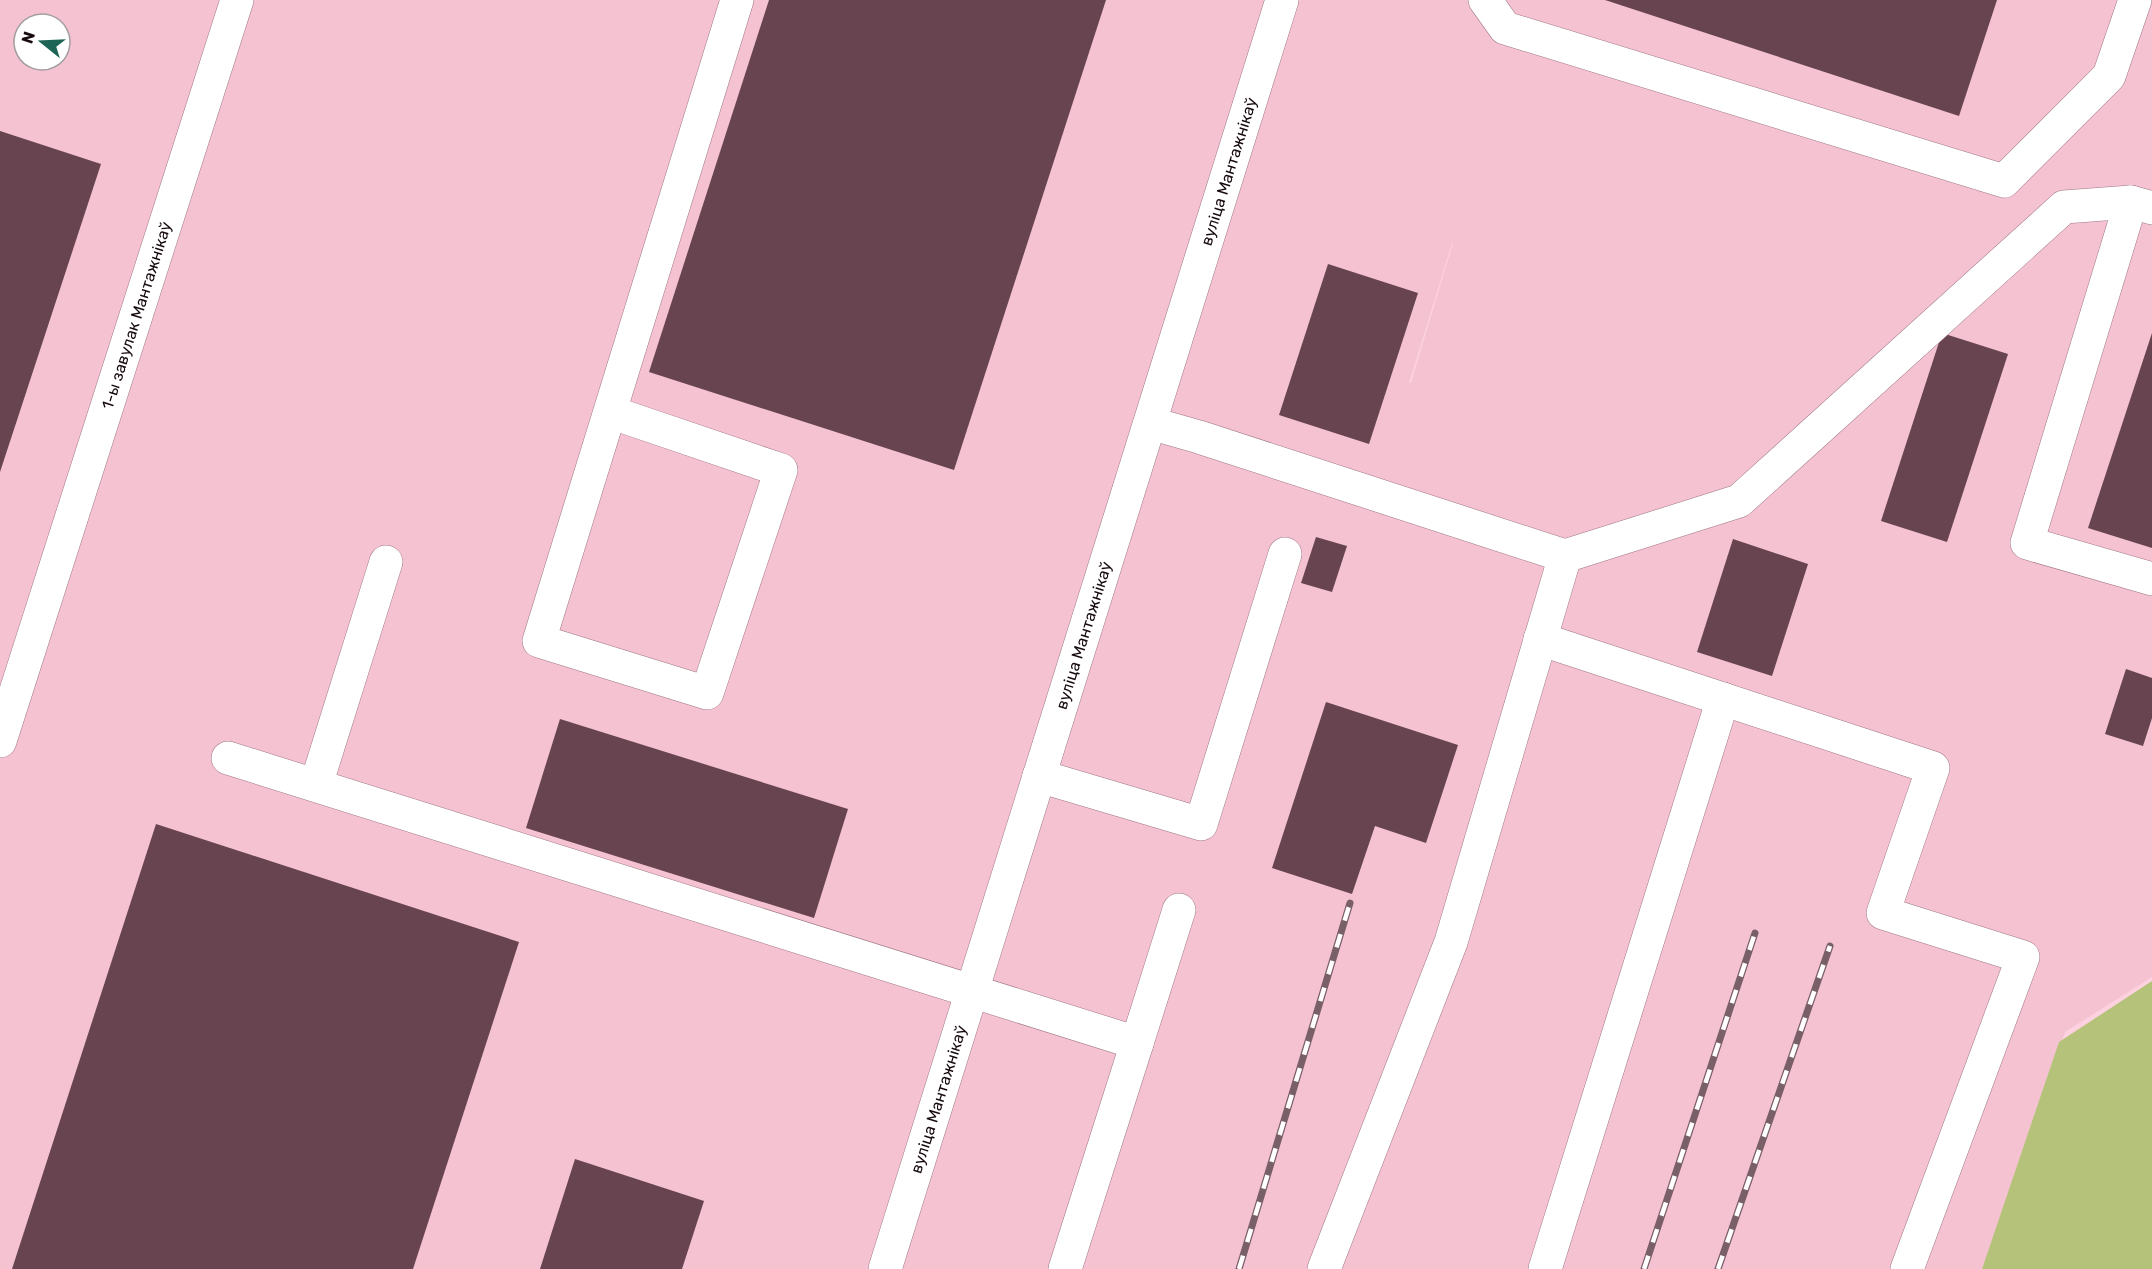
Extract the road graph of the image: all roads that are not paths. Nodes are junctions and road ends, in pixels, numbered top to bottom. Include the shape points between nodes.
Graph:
1 (237, 0) edge
2 (737, 0) edge
3 (1282, 0) edge
4 (1485, 0) edge
5 (2135, 0) edge
6 (2141, 205) edge
7 (610, 412) junction
8 (1150, 423) junction
9 (1285, 554) dead end
10 (1565, 556) junction
11 (386, 562) dead end
12 (2152, 579) edge
13 (1540, 639) junction
14 (1723, 699) junction
15 (3, 724) edge
16 (228, 758) dead end
17 (1039, 776) junction
18 (316, 785) junction
19 (1179, 910) dead end
20 (972, 990) junction
21 (1137, 1043) junction
22 (885, 1269) edge
23 (1065, 1269) edge
24 (1324, 1269) edge
25 (1545, 1269) edge
26 (1907, 1269) edge

1 - 15 street, 1-ы завулак Мантажнікаў
2 - 7 street
3 - 8 street, вуліца Мантажнікаў
4 - 5 street via 1505,28 2004,182 2109,76
6 - 10 street via 2064,207 1739,501
6 - 12 street via 2027,543
7 - 7 street via 539,641 707,693 781,470
8 - 10 street
8 - 17 street, вуліца Мантажнікаў
9 - 17 street via 1201,824
10 - 13 street
11 - 18 street
13 - 14 street
13 - 24 street via 1451,942
14 - 25 street
14 - 26 street via 1933,768 1883,912 2023,957
16 - 18 street
17 - 20 street, вуліца Мантажнікаў
18 - 20 street
19 - 21 street
20 - 21 street
20 - 22 street, вуліца Мантажнікаў
21 - 23 street

